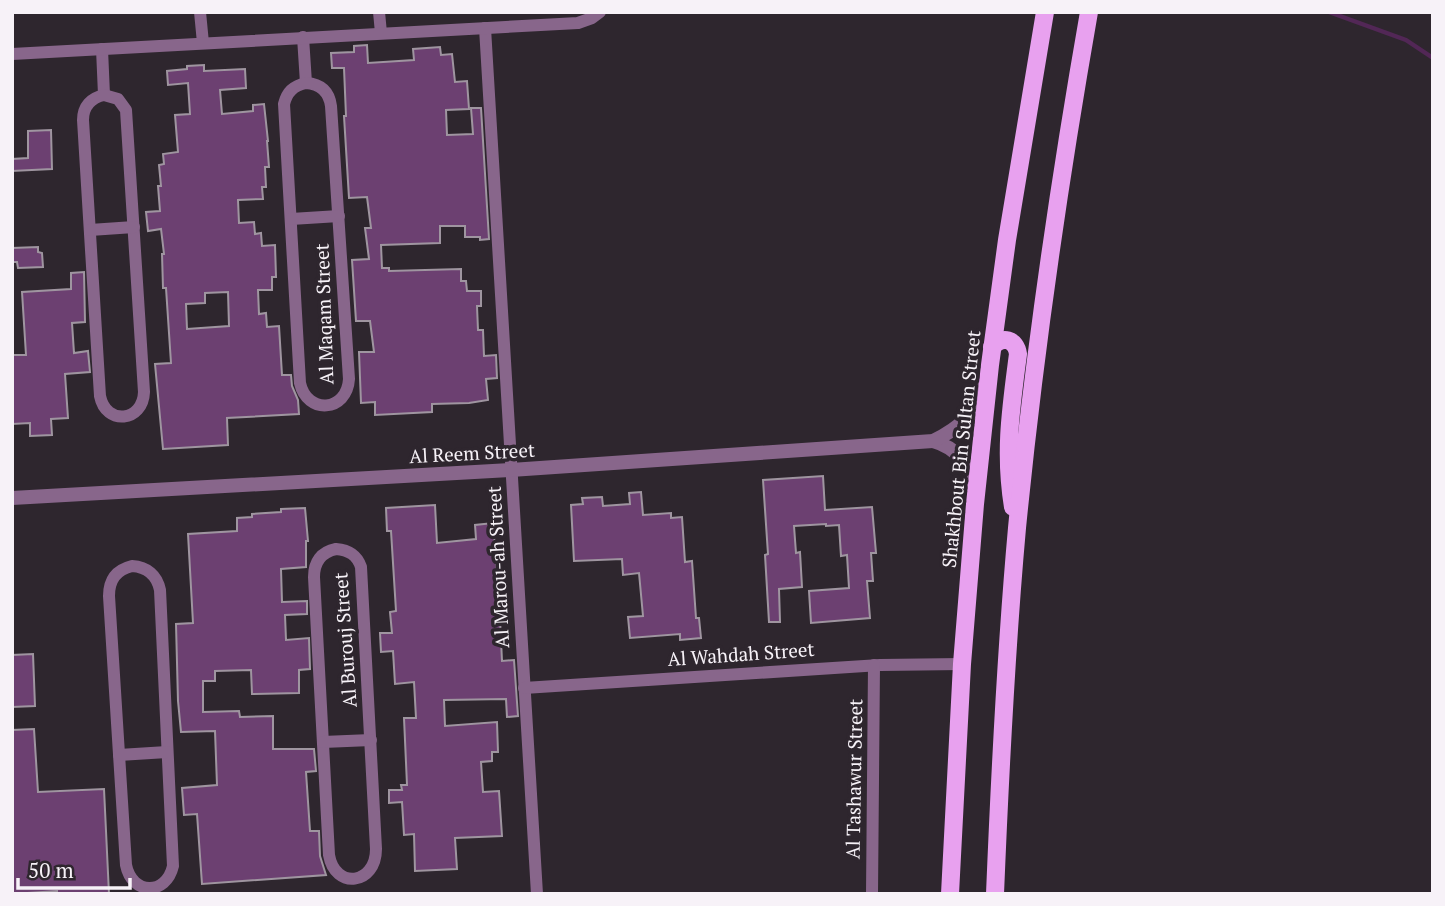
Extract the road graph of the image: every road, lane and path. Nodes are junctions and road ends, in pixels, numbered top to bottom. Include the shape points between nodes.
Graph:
1 (200, 12) edge
2 (379, 12) edge
3 (600, 12) edge
4 (1045, 12) edge
5 (1089, 12) edge
6 (485, 28) junction
7 (381, 33) junction
8 (303, 37) junction
9 (203, 43) junction
10 (102, 49) junction
11 (12, 54) edge
12 (306, 83) junction
13 (104, 95) junction
14 (339, 216) junction
15 (291, 219) junction
16 (134, 227) junction
17 (90, 230) junction
18 (991, 356) junction
19 (933, 441) junction
20 (512, 470) junction
21 (12, 498) edge
22 (975, 504) junction
23 (1017, 528) junction
24 (962, 664) junction
25 (874, 665) junction
26 (524, 688) junction
27 (371, 740) junction
28 (323, 742) junction
29 (167, 752) junction
30 (119, 755) junction
31 (354, 879) junction
32 (150, 891) edge
33 (355, 894) edge
34 (537, 894) edge
35 (872, 894) edge
36 (950, 894) edge
37 (995, 894) edge

1 - 9 street
2 - 7 street
3 - 6 street via 578,23
4 - 18 main road, Shakhbout Bin Sultan Street
5 - 23 main road via 1049,272
6 - 7 street
6 - 20 street, Al Marou-ah Street
7 - 8 street
8 - 9 street
8 - 12 street
9 - 10 street
10 - 11 street
10 - 13 street
12 - 14 street, Al Maqam Street via 320,86 330,98
12 - 15 street, Al Maqam Street via 293,87 284,104
13 - 16 street via 118,99 126,110
13 - 17 street via 91,100 83,113
14 - 15 street, Al Maqam Street
14 - 15 street, Al Maqam Street via 349,386 337,402 323,405 310,401 300,383
16 - 17 street
16 - 17 street via 144,398 138,410 121,417 104,408 100,396
18 - 19 street, Al Reem Street via 983,394 968,418
18 - 22 main road, Shakhbout Bin Sultan Street
18 - 23 main road via 996,342 1002,340 1017,348 1008,457
19 - 20 street, Al Reem Street
19 - 22 street via 949,447 964,462 974,483
20 - 21 street, Al Reem Street
20 - 26 street, Al Marou-ah Street
22 - 24 main road, Shakhbout Bin Sultan Street
23 - 37 main road
24 - 25 street, Al Wahdah Street
24 - 36 main road, Shakhbout Bin Sultan Street
25 - 26 street, Al Wahdah Street
25 - 35 street, Al Tashawur Street
26 - 34 street, Al Marou-ah Street
27 - 28 street
27 - 28 street, Al Burouj Street via 361,567 355,556 337,549 324,553 314,570
27 - 31 street, Al Burouj Street via 376,856 372,869
28 - 31 street, Al Burouj Street via 330,863 339,875
29 - 30 street
29 - 30 street via 158,584 151,572 132,566 114,576 109,589
29 - 32 street via 173,866 167,880
30 - 32 street via 127,873
31 - 33 street

